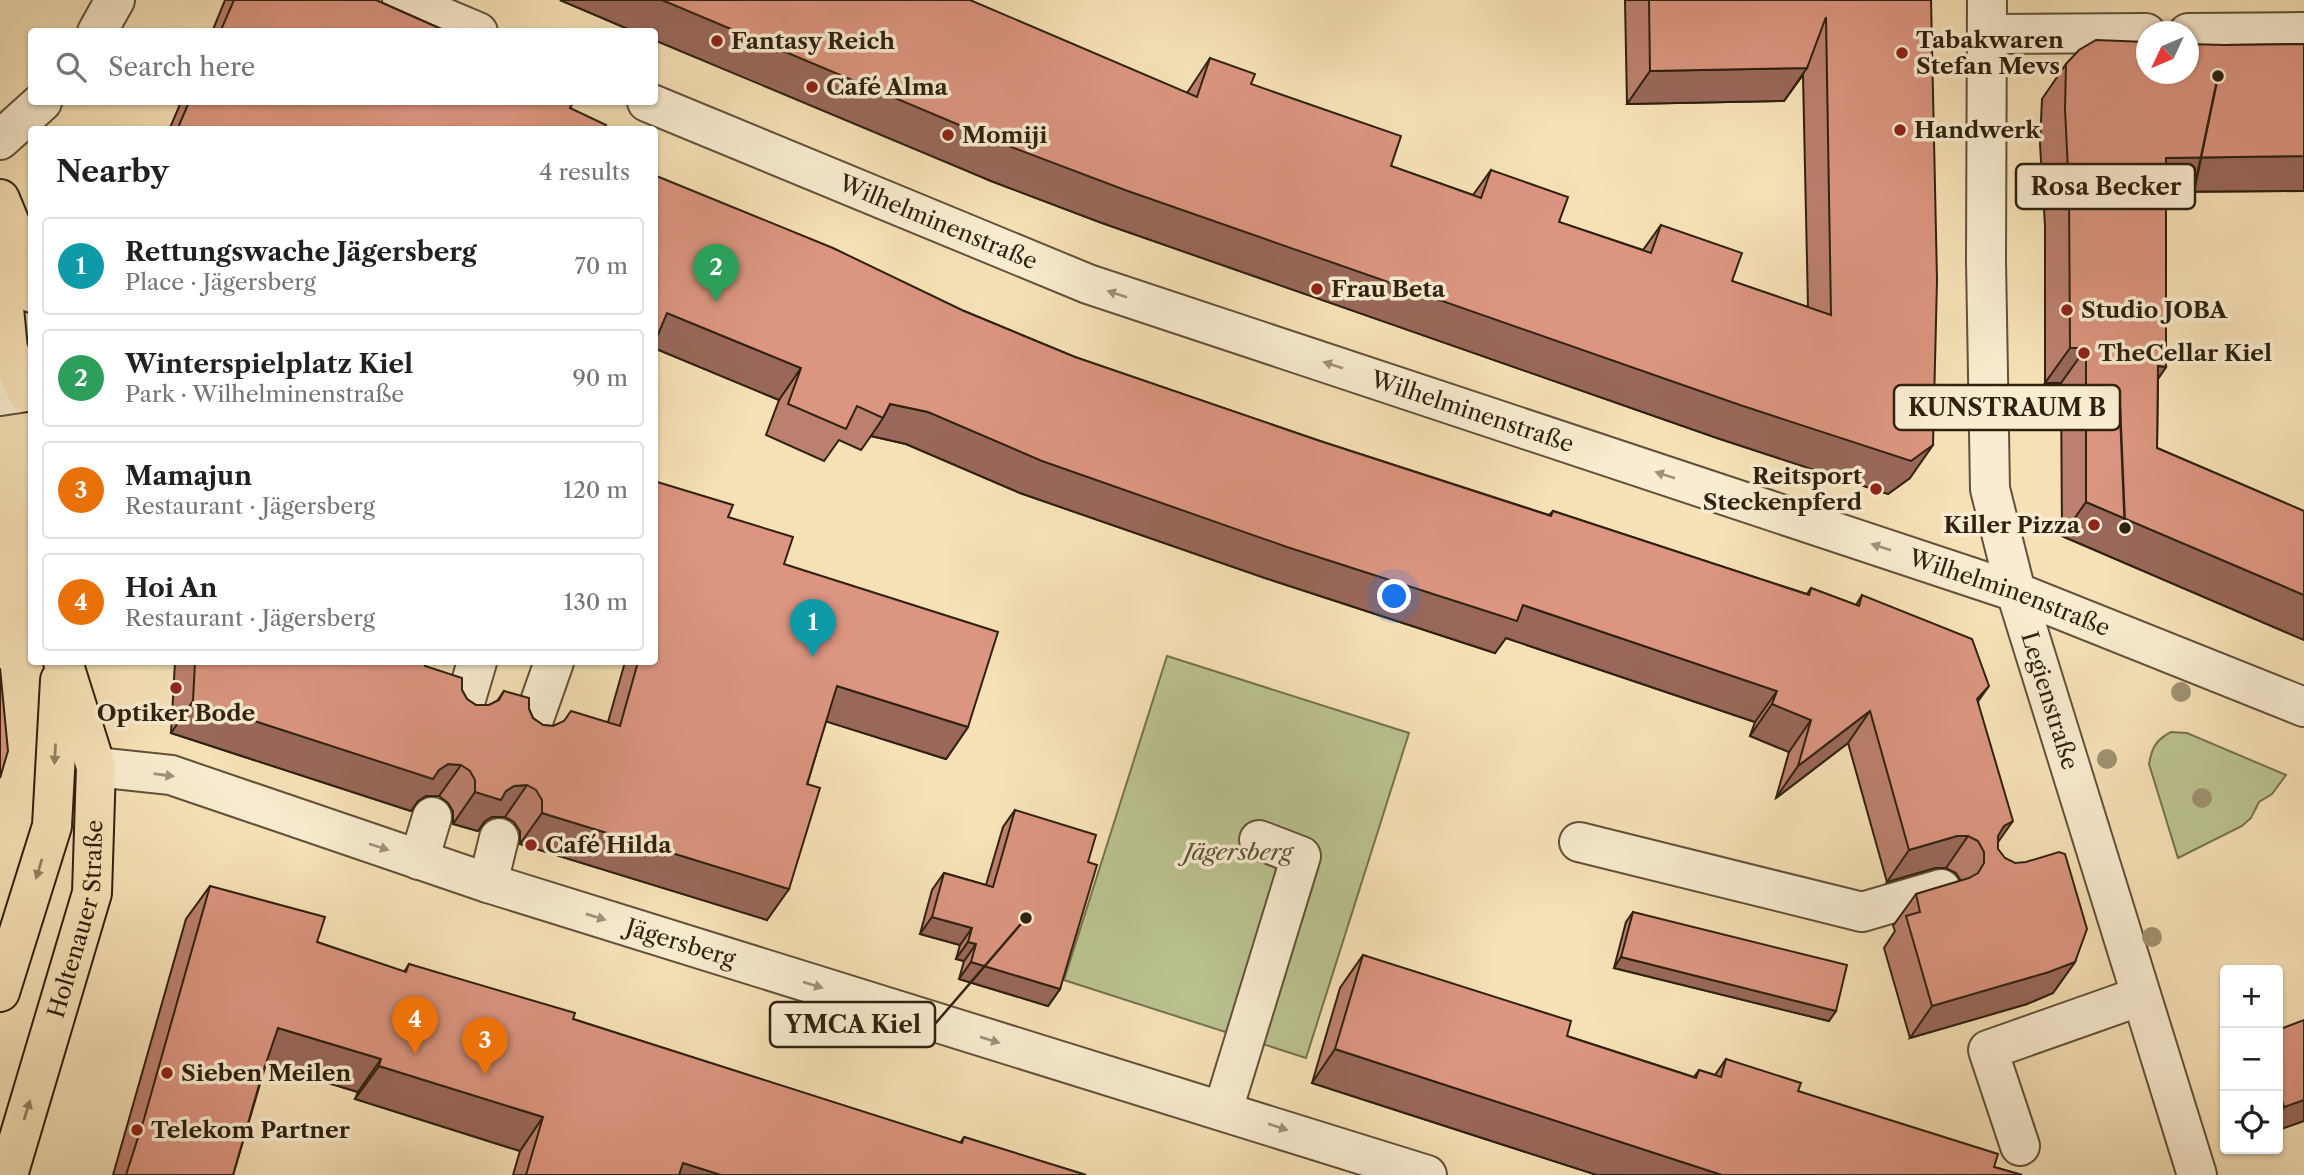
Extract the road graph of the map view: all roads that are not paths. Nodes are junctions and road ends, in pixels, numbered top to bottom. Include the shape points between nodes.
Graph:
1 (115, 0) edge
2 (401, 0) edge
3 (1987, 17) edge
4 (99, 28) edge
5 (468, 28) edge
6 (2136, 32) edge
7 (2304, 32) edge
8 (2199, 33) edge
9 (39, 105) edge
10 (654, 105) edge
11 (0, 140) edge
12 (0, 199) edge
13 (0, 267) edge
14 (28, 272) edge
15 (23, 392) edge
16 (2016, 592) junction
17 (62, 665) edge
18 (63, 665) edge
19 (476, 665) edge
20 (553, 665) edge
21 (2304, 707) edge
22 (461, 716) edge
23 (528, 736) edge
24 (96, 768) junction
25 (432, 817) edge
26 (499, 838) edge
27 (1259, 840) dead end
28 (1579, 842) dead end
29 (2094, 843) junction
30 (2057, 854) edge
31 (419, 860) junction
32 (488, 883) junction
33 (1941, 889) edge
34 (0, 992) edge
35 (2141, 996) junction
36 (1223, 1110) junction
37 (2020, 1146) dead end
38 (8, 1175) edge
39 (1427, 1175) edge
40 (2197, 1175) edge

1 - 4 street
2 - 5 street
3 - 6 street
3 - 16 street, Legienstraße via 1990,489
7 - 8 street
9 - 11 street
16 -> 10 street, Wilhelminenstraße via 1088,284
12 - 14 main road
13 - 15 main road via 8,349
16 - 21 street, Wilhelminenstraße
16 - 29 street, Legienstraße
17 -> 34 main road, Holtenauer Straße via 52,826
18 - 24 main road, Holtenauer Straße
19 - 22 street
20 - 23 street
24 -> 31 street, Jägersberg via 171,775
38 -> 24 main road, Holtenauer Straße via 92,893
25 - 31 street
26 - 32 street
27 - 36 street via 1301,856
28 - 33 street via 1861,912
29 - 30 street
29 - 35 street, Legienstraße
31 - 32 street, Jägersberg
32 -> 36 street, Jägersberg
35 - 37 street via 1988,1050
35 - 40 street, Legienstraße
36 -> 39 street, Jägersberg

